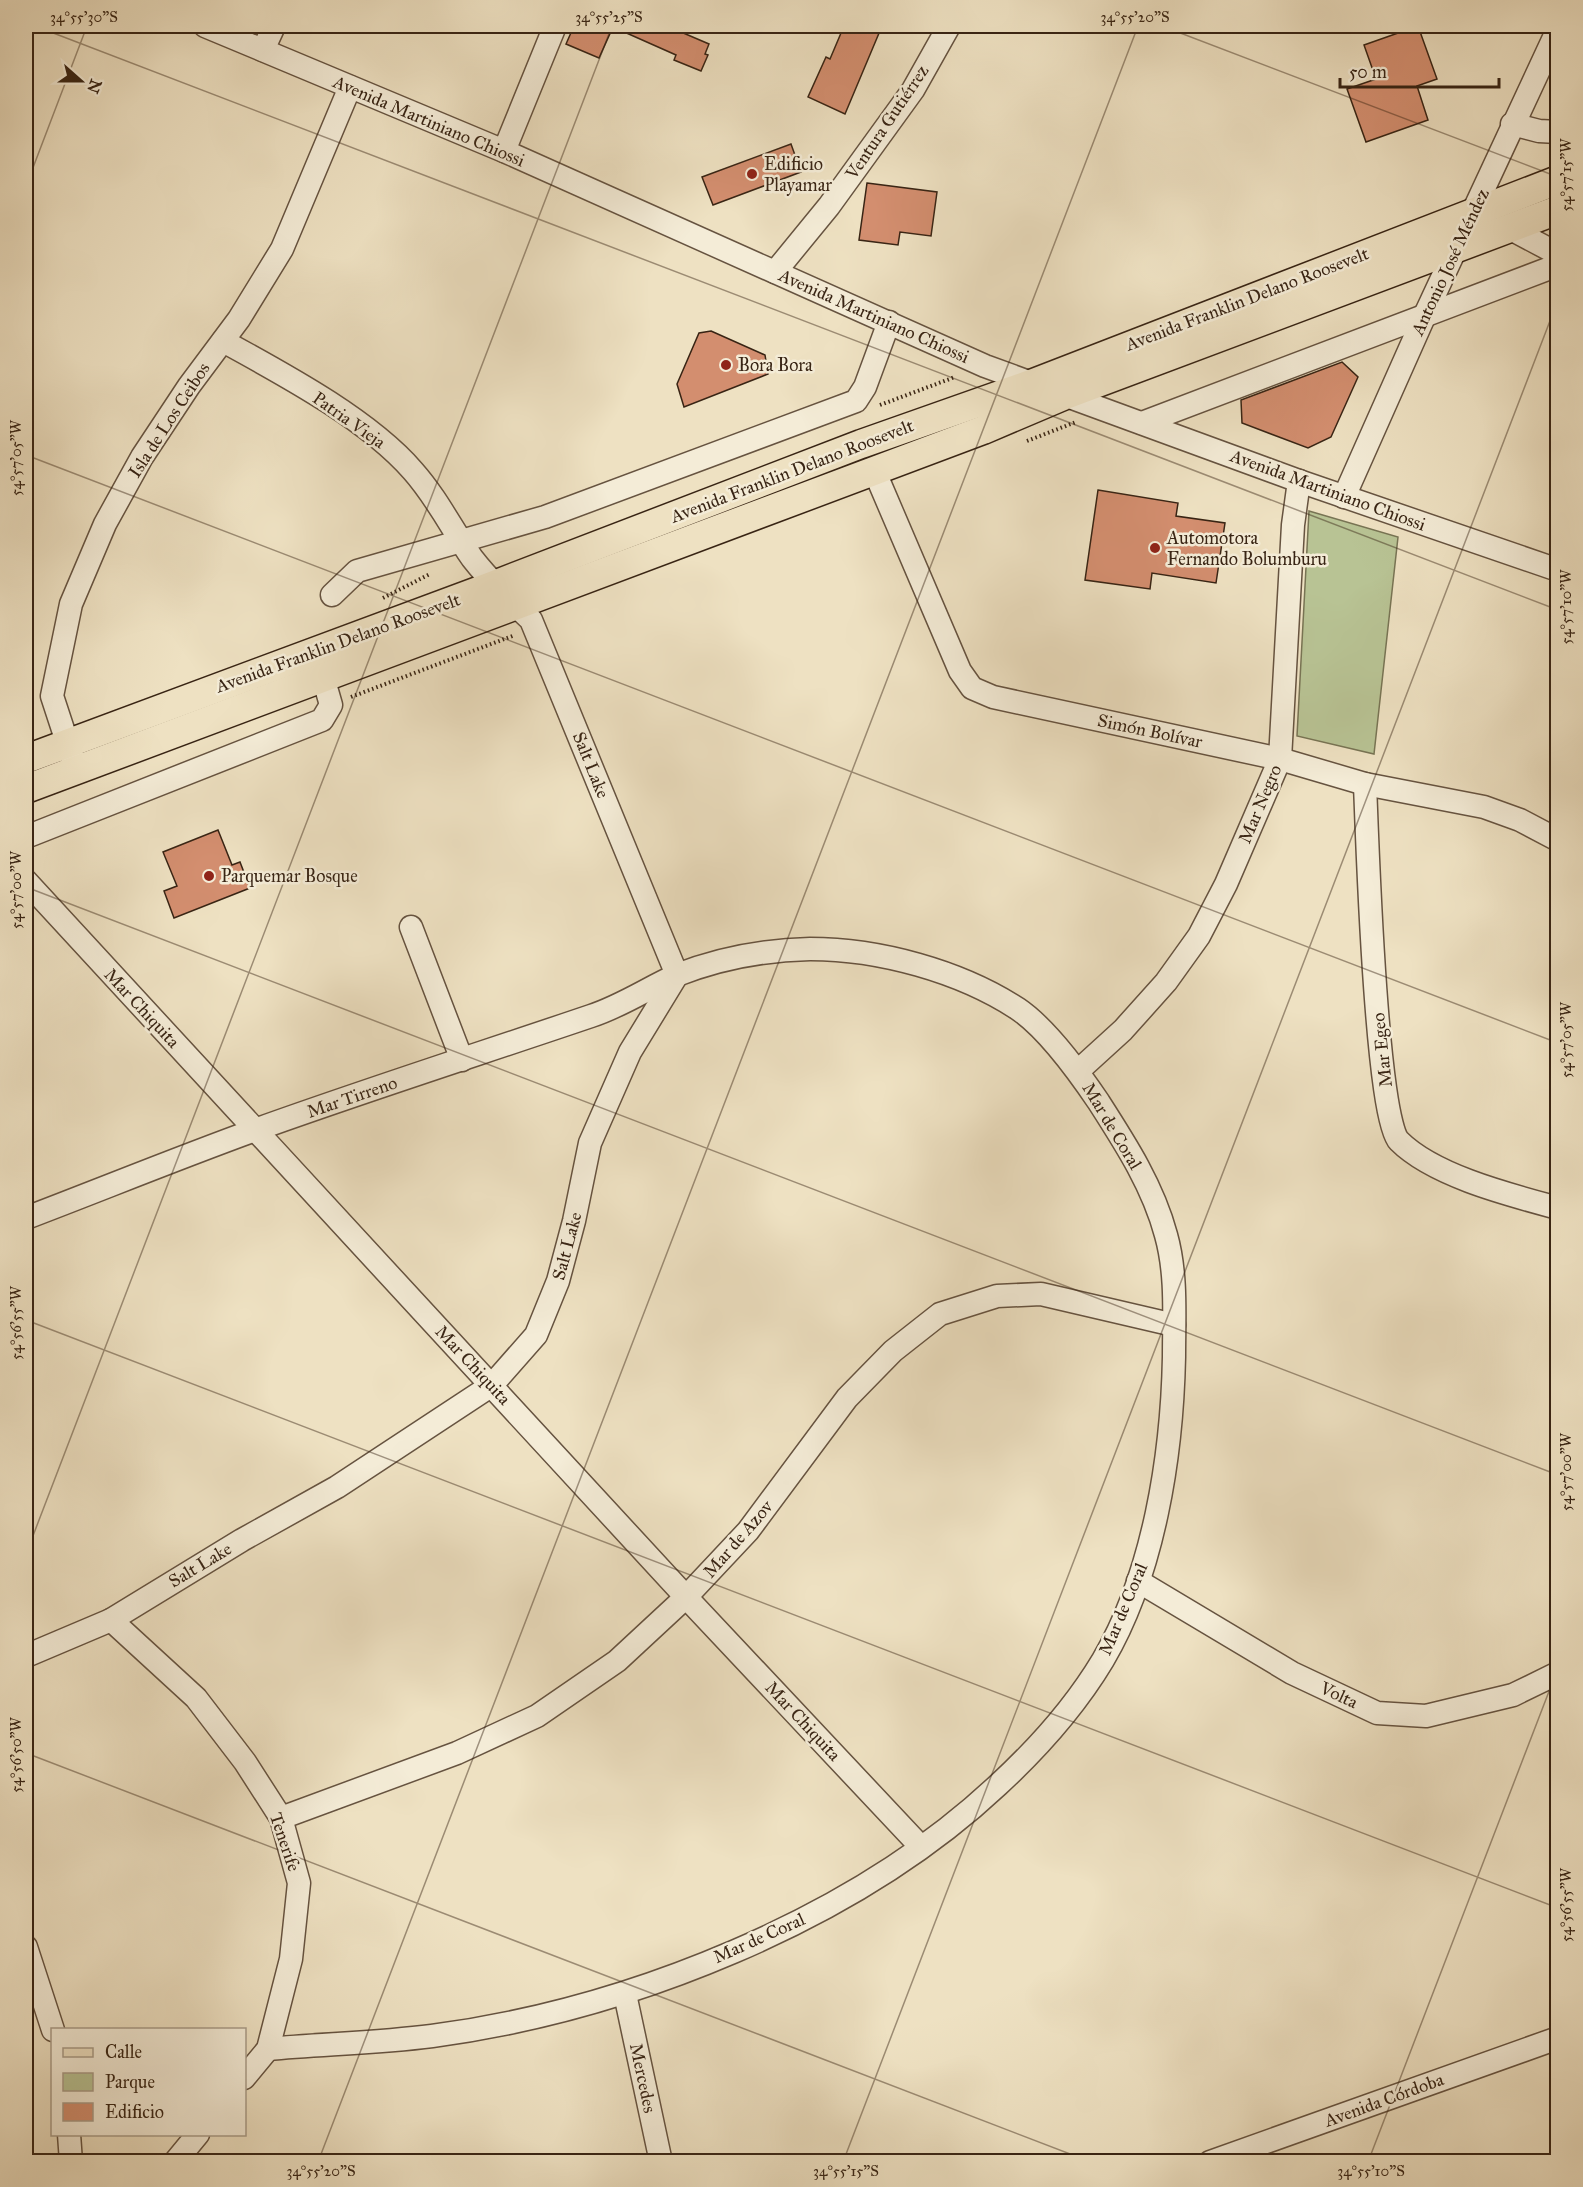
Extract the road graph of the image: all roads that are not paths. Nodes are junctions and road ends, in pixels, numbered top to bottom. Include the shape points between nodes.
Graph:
1 (205, 26) edge
2 (274, 26) edge
3 (555, 26) edge
4 (949, 26) edge
5 (1557, 29) edge
6 (262, 50) junction
7 (350, 87) junction
8 (1512, 124) junction
9 (1557, 132) edge
10 (504, 151) junction
11 (1557, 180) edge
12 (1557, 210) edge
13 (1473, 212) junction
14 (1509, 228) junction
15 (1457, 248) junction
16 (1557, 254) edge
17 (1557, 265) edge
18 (776, 272) junction
19 (1424, 317) junction
20 (889, 321) junction
21 (223, 340) junction
22 (1031, 384) junction
23 (1064, 396) junction
24 (1142, 423) junction
25 (874, 470) junction
26 (1299, 481) junction
27 (1344, 497) junction
28 (462, 542) junction
29 (1557, 570) edge
30 (494, 585) junction
31 (332, 595) dead end
32 (514, 605) junction
33 (323, 677) junction
34 (66, 744) junction
35 (26, 759) edge
36 (1280, 759) junction
37 (77, 770) junction
38 (1365, 784) junction
39 (26, 789) edge
40 (26, 837) edge
41 (1557, 840) edge
42 (26, 881) edge
43 (411, 927) dead end
44 (677, 975) junction
45 (462, 1060) junction
46 (1078, 1071) junction
47 (254, 1130) junction
48 (1557, 1208) edge
49 (26, 1218) edge
50 (1174, 1325) junction
51 (492, 1385) junction
52 (1138, 1581) junction
53 (686, 1597) junction
54 (111, 1620) junction
55 (26, 1656) edge
56 (1557, 1673) edge
57 (281, 1818) junction
58 (921, 1847) junction
59 (26, 1947) edge
60 (625, 1994) junction
61 (51, 2028) edge
62 (1557, 2038) edge
63 (268, 2049) junction
64 (246, 2076) edge
65 (69, 2136) edge
66 (196, 2136) edge
67 (71, 2162) edge
68 (175, 2162) edge
69 (662, 2162) edge
70 (1210, 2162) edge

1 - 6 street, Avenida Martiniano Chiossi
2 - 6 street
3 - 10 street
4 - 18 street, Ventura Gutiérrez via 913,90 830,206
5 - 8 street, Antonio José Méndez
6 - 7 street, Avenida Martiniano Chiossi
7 - 10 street, Avenida Martiniano Chiossi
7 - 21 street, Isla de Los Ceibos via 282,249
8 - 9 street
8 - 13 street, Antonio José Méndez
10 - 18 street, Avenida Martiniano Chiossi
11 - 13 main road, Avenida Franklin Delano Roosevelt
12 - 14 main road, Avenida Franklin Delano Roosevelt
13 - 15 street, Antonio José Méndez
13 - 22 main road, Avenida Franklin Delano Roosevelt
14 - 15 main road, Avenida Franklin Delano Roosevelt
14 - 16 street
15 - 19 street, Antonio José Méndez
15 - 23 main road, Avenida Franklin Delano Roosevelt
17 - 19 street
18 - 20 street, Avenida Martiniano Chiossi
19 - 24 street
19 - 27 street, Antonio José Méndez
20 - 22 street, Avenida Martiniano Chiossi
20 - 28 street via 856,401 545,517
21 - 28 street, Patria Vieja via 282,373 381,439 442,507
21 - 34 street, Isla de Los Ceibos via 142,458 105,524 71,604 52,696
22 - 23 street, Avenida Martiniano Chiossi
22 - 30 main road, Avenida Franklin Delano Roosevelt via 861,444
23 - 24 street, Avenida Martiniano Chiossi
23 - 25 main road, Avenida Franklin Delano Roosevelt
24 - 26 street, Avenida Martiniano Chiossi
25 - 32 main road, Avenida Franklin Delano Roosevelt
25 - 36 street, Simón Bolívar via 960,671 972,688 993,697
26 - 27 street, Avenida Martiniano Chiossi
26 - 36 street, Mar Negro
27 - 29 street, Avenida Martiniano Chiossi
28 - 30 street, Patria Vieja
28 - 31 street via 357,571
30 - 32 street, Salt Lake
30 - 34 main road, Avenida Franklin Delano Roosevelt
32 - 33 main road, Avenida Franklin Delano Roosevelt
32 - 44 street, Salt Lake via 531,621
33 - 37 main road, Avenida Franklin Delano Roosevelt
33 - 40 street, Avenida Franklin Delano Roosevelt via 331,705 322,720
34 - 35 main road, Avenida Franklin Delano Roosevelt
34 - 37 street, Isla de Los Ceibos
36 - 38 street, Simón Bolívar
36 - 46 street, Mar Negro via 1199,936 1131,1022
37 - 39 main road, Avenida Franklin Delano Roosevelt
38 - 41 street, Simón Bolívar via 1484,807
38 - 48 street, Mar Egeo via 1376,996 1389,1118 1397,1140 1425,1160 1473,1182
42 - 47 street, Mar Chiquita
43 - 45 street
44 - 45 street, Mar Tirreno via 614,1009
44 - 46 street, Mar de Coral via 746,953 814,949 874,953 952,976 1022,1011
44 - 51 street, Salt Lake via 630,1052 590,1143 558,1281 537,1335
45 - 47 street, Mar Tirreno
46 - 50 street, Mar de Coral via 1126,1145 1151,1194 1166,1235 1174,1280
47 - 49 street, Mar Tirreno
47 - 51 street, Mar Chiquita
50 - 52 street, Mar de Coral via 1173,1388 1160,1505
50 - 53 street, Mar de Azov via 1041,1294 997,1296 940,1314 893,1351 847,1398 748,1531
51 - 53 street, Mar Chiquita
51 - 54 street, Salt Lake via 337,1486
52 - 56 street, Volta via 1292,1673 1377,1713 1426,1716 1513,1695
52 - 58 street, Mar de Coral via 1104,1659 1060,1719 997,1786
53 - 57 street, Mar de Azov via 617,1662 537,1716 457,1753
53 - 58 street, Mar Chiquita
54 - 55 street, Salt Lake
54 - 57 street, Tenerife via 196,1698
57 - 63 street, Tenerife via 299,1883 291,1959
58 - 60 street, Mar de Coral via 832,1904 754,1942
59 - 61 street
60 - 63 street, Mar de Coral via 549,2014 432,2036
60 - 69 street, Mercedes
62 - 70 street, Avenida Córdoba
63 - 64 street, Tenerife
65 - 67 street
66 - 68 street

